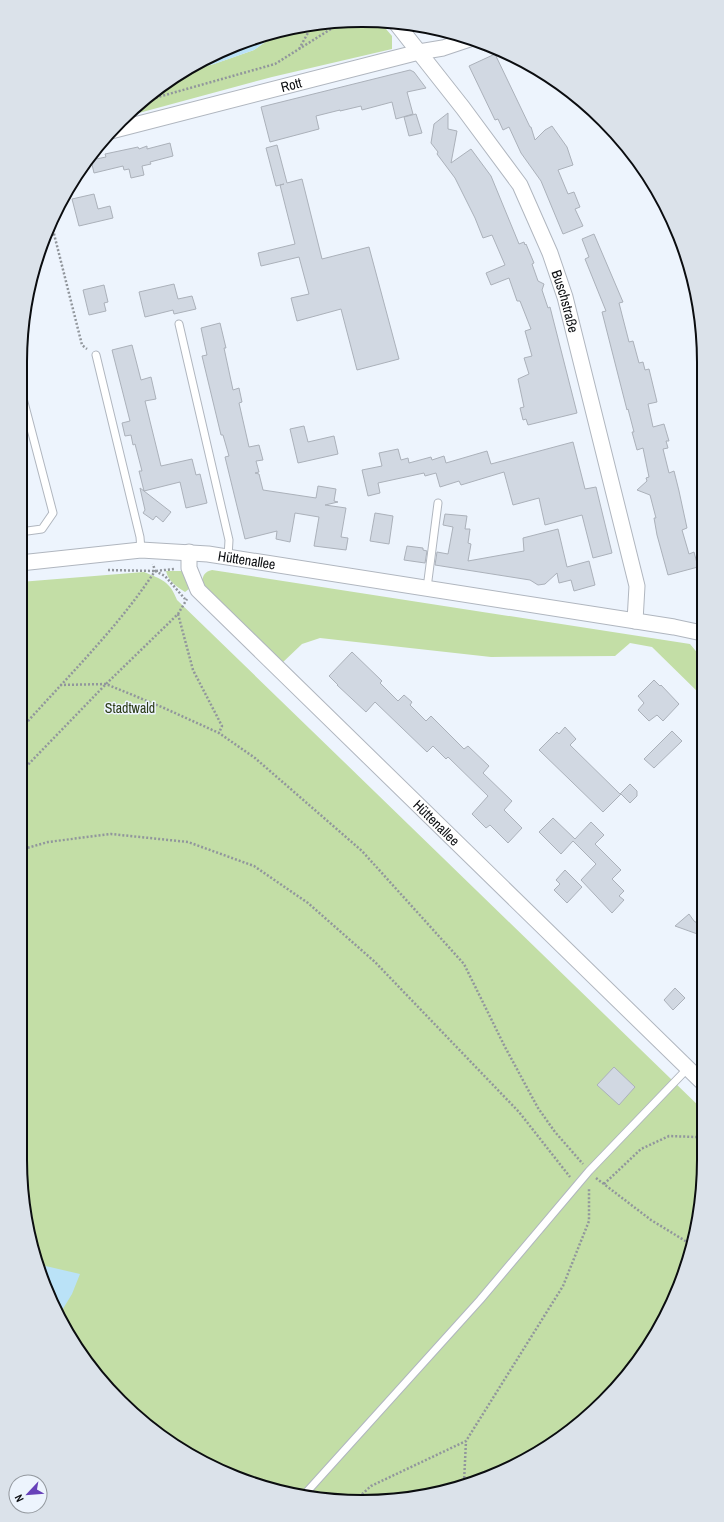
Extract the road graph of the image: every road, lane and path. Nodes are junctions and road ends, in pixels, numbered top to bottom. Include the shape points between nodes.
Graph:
1 (332, 29) edge
2 (401, 30) edge
3 (309, 31) edge
4 (461, 42) edge
5 (299, 50) junction
6 (419, 52) junction
7 (156, 98) edge
8 (122, 128) edge
9 (54, 233) edge
10 (179, 324) dead end
11 (96, 355) joint
12 (27, 414) edge
13 (438, 503) dead end
14 (27, 531) edge
15 (141, 550) junction
16 (189, 552) junction
17 (228, 557) junction
18 (27, 562) edge
19 (189, 568) junction
20 (102, 570) dead end
21 (154, 571) junction
22 (427, 588) junction
23 (186, 600) dead end
24 (635, 621) junction
25 (697, 632) edge
26 (106, 684) junction
27 (60, 685) junction
28 (27, 722) edge
29 (219, 734) junction
30 (27, 765) edge
31 (27, 848) edge
32 (688, 1068) junction
33 (697, 1077) edge
34 (697, 1137) edge
35 (589, 1171) junction
36 (604, 1185) junction
37 (578, 1186) junction
38 (687, 1242) edge
39 (466, 1442) junction
40 (464, 1479) edge
41 (308, 1491) edge
42 (362, 1495) edge

1 - 5 path
2 - 6 street, Buschstraße
3 - 5 path
4 - 6 street, Rott
5 - 7 path via 276,64
6 - 8 street, Rott
6 - 24 street, Buschstraße via 520,185 550,253 571,320 637,586
9 - 11 path via 82,345
10 - 17 lane via 229,540
11 - 15 lane
12 - 14 lane via 53,513 42,529
13 - 22 lane
15 - 16 street, Hüttenallee
15 - 18 street, Hüttenallee
16 - 17 street, Hüttenallee
16 - 19 street, Hüttenallee
17 - 22 street, Hüttenallee
19 - 21 path
19 - 32 street, Hüttenallee via 198,590
20 - 21 path
21 - 23 path via 164,576
21 - 27 path via 108,632
22 - 24 street, Hüttenallee
24 - 25 street, Hüttenallee
26 - 27 path
26 - 29 path
26 - 29 path via 178,614 193,670 222,726
26 - 30 path
27 - 28 path
29 - 35 path via 255,758 362,851 464,964 538,1108
31 - 37 path via 48,842 111,834 188,842 254,866 308,904 375,962 519,1112
32 - 33 street, Hüttenallee
32 - 35 lane
34 - 36 path via 669,1136 641,1149
35 - 36 path
35 - 37 lane
35 - 39 path via 589,1221 564,1286
36 - 38 path
37 - 41 lane via 480,1300
39 - 40 path
39 - 42 path via 371,1486

